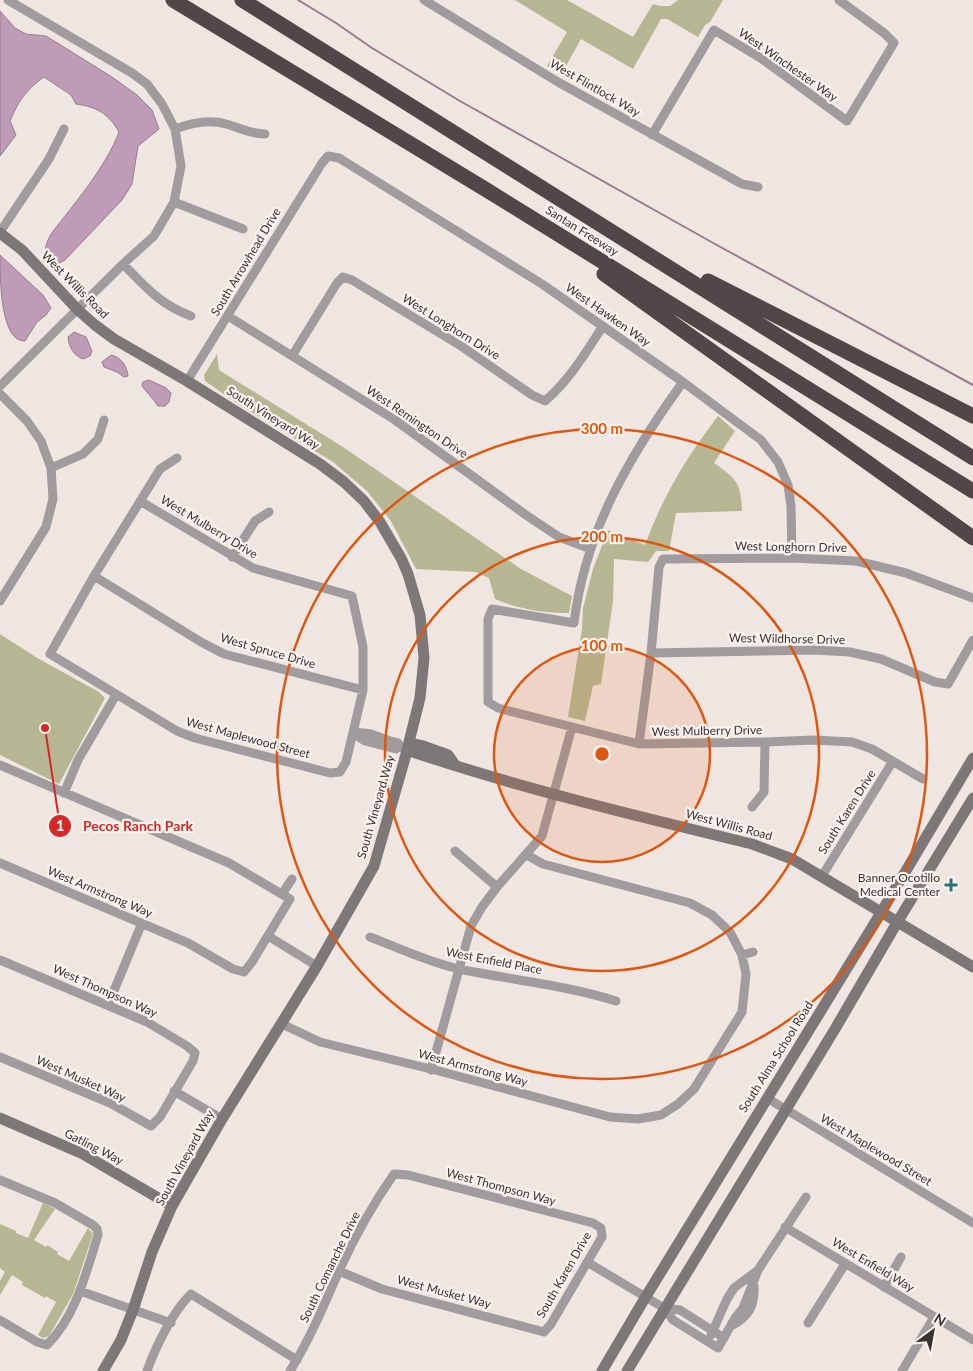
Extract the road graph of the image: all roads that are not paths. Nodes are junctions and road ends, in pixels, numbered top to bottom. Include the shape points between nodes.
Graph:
1 (8, 0) edge
2 (173, 0) edge
3 (242, 0) edge
4 (424, 0) edge
5 (839, 0) edge
6 (64, 129) dead end
7 (175, 129) junction
8 (265, 134) dead end
9 (652, 135) junction
10 (328, 156) joint
11 (758, 187) dead end
12 (485, 189) junction
13 (174, 202) junction
14 (590, 217) junction
15 (243, 229) dead end
16 (0, 232) edge
17 (123, 264) junction
18 (78, 310) junction
19 (190, 316) dead end
20 (228, 316) junction
21 (603, 326) junction
22 (292, 356) junction
23 (187, 382) junction
24 (682, 382) junction
25 (0, 386) edge
26 (0, 394) edge
27 (973, 416) edge
28 (104, 420) dead end
29 (177, 458) dead end
30 (973, 458) edge
31 (51, 468) junction
32 (973, 491) edge
33 (140, 501) junction
34 (269, 512) dead end
35 (943, 516) junction
36 (973, 538) edge
37 (973, 543) edge
38 (591, 549) junction
39 (232, 557) junction
40 (792, 558) junction
41 (94, 576) junction
42 (973, 598) edge
43 (0, 601) edge
44 (973, 640) edge
45 (651, 652) junction
46 (362, 690) junction
47 (116, 695) junction
48 (572, 727) junction
49 (353, 733) junction
50 (765, 742) junction
51 (639, 744) junction
52 (405, 747) junction
53 (973, 758) edge
54 (893, 762) junction
55 (0, 766) edge
56 (923, 779) dead end
57 (64, 793) junction
58 (554, 793) junction
59 (973, 798) edge
60 (752, 807) dead end
61 (455, 851) dead end
62 (527, 855) junction
63 (0, 863) edge
64 (822, 876) junction
65 (292, 879) dead end
66 (497, 887) junction
67 (286, 897) junction
68 (882, 912) junction
69 (898, 921) junction
70 (142, 923) junction
71 (268, 936) junction
72 (370, 937) dead end
73 (753, 952) dead end
74 (742, 955) junction
75 (0, 960) edge
76 (317, 966) junction
77 (973, 967) edge
78 (458, 968) junction
79 (616, 1001) dead end
80 (108, 1005) junction
81 (282, 1024) junction
82 (0, 1057) edge
83 (430, 1070) junction
84 (174, 1091) junction
85 (767, 1098) junction
86 (786, 1110) junction
87 (0, 1118) edge
88 (222, 1119) junction
89 (394, 1174) joint
90 (0, 1180) edge
91 (806, 1197) dead end
92 (172, 1206) junction
93 (973, 1223) edge
94 (785, 1227) junction
95 (601, 1228) joint
96 (901, 1257) dead end
97 (586, 1262) junction
98 (845, 1264) junction
99 (758, 1270) junction
100 (340, 1271) junction
101 (884, 1287) junction
102 (80, 1290) junction
103 (645, 1298) junction
104 (664, 1308) junction
105 (133, 1310) junction
106 (934, 1317) junction
107 (0, 1320) edge
108 (171, 1323) junction
109 (808, 1323) dead end
110 (713, 1331) junction
111 (544, 1332) joint
112 (724, 1338) junction
113 (973, 1339) edge
114 (708, 1342) junction
115 (297, 1360) junction
116 (103, 1371) edge
117 (147, 1371) edge
118 (290, 1371) edge
119 (602, 1371) edge
120 (627, 1371) edge
121 (902, 1371) edge

1 - 7 street via 147,84
2 - 12 highway, Santan Freeway
3 - 14 highway, Santan Freeway
4 - 9 street, West Flintlock Way
5 - 9 street, West Winchester Way via 894,44 847,122 762,59 714,30
6 - 16 street via 50,159
7 - 8 street via 192,123 210,122 253,134
7 - 13 street via 181,166
9 - 11 street, West Flintlock Way via 742,184
10 - 20 street, South Arrowhead Drive
10 - 21 street, West Hawken Way via 339,158 510,262
12 - 32 highway, Santan Freeway
12 - 35 highway
13 - 15 street
13 - 17 street via 154,236
14 - 27 highway
14 - 30 highway, Santan Freeway
16 - 18 street, West Willis Road via 22,250
17 - 18 street
17 - 19 street via 156,298
18 - 23 street, West Willis Road via 114,339
18 - 25 street
20 - 22 street, West Remington Drive
20 - 23 street, South Arrowhead Drive
21 - 22 street, West Longhorn Drive via 572,371 545,401 461,346 343,277
21 - 24 street, West Hawken Way
22 - 38 street, West Remington Drive via 396,420 551,531
23 - 52 street, South Vineyard Way via 320,464 344,482 380,522 404,566 420,615 424,658 420,698
24 - 38 street via 624,472
24 - 40 street, West Hawken Way via 751,432 778,462 788,484
26 - 31 street via 42,441
28 - 31 street via 98,439 83,454
29 - 33 street via 160,470
31 - 43 street via 52,499 46,527
33 - 39 street, West Mulberry Drive
33 - 41 street
34 - 39 street via 254,521
35 - 36 highway
35 - 37 street via 957,532
38 - 48 street, West Mulberry Drive via 574,623 492,609 488,619 488,702 498,708
39 - 46 street, West Mulberry Drive via 253,568 352,596 363,647
40 - 42 street, West Longhorn Drive via 856,561 906,573
40 - 45 street, West Longhorn Drive via 663,559 659,567
41 - 46 street, West Spruce Drive via 224,654
41 - 47 street, West Maplewood Street via 50,654
44 - 45 street, West Wildhorse Drive via 948,684 882,659 850,652
45 - 51 street
46 - 49 street
47 - 49 street, West Maplewood Street via 195,738 330,773 340,772 346,762
47 - 57 street via 78,760
48 - 51 street, West Mulberry Drive
48 - 58 street
49 - 52 street, West Willis Road via 365,741 396,749
50 - 51 street, West Mulberry Drive
50 - 54 street, West Mulberry Drive via 852,742
50 - 60 street via 764,792
52 - 58 street, West Willis Road via 423,746 448,755 454,765
52 - 76 street, South Vineyard Way via 374,866
53 - 68 street, South Alma School Road
54 - 56 street, West Mulberry Drive
54 - 64 street, South Karen Drive
55 - 57 street
57 - 67 street via 229,863
58 - 62 street via 542,836
58 - 64 street, West Willis Road via 752,844 792,859
59 - 69 street
61 - 66 street
62 - 66 street
62 - 74 street via 543,864 690,903 712,914 730,932
63 - 70 street, West Armstrong Way
64 - 68 street, West Willis Road
65 - 67 street
66 - 78 street via 471,926
67 - 71 street
68 - 69 street, West Willis Road
68 - 85 street, South Alma School Road
69 - 77 street, West Willis Road
69 - 86 street
70 - 71 street, West Armstrong Way via 244,972
70 - 80 street
71 - 76 street
72 - 78 street, West Enfield Place via 422,958
73 - 74 street
74 - 83 street, West Armstrong Way via 746,974 742,1012 694,1089 661,1115 638,1119 610,1117
75 - 80 street, West Thompson Way
76 - 81 street, South Vineyard Way
78 - 79 street, West Enfield Place via 589,992
78 - 83 street
80 - 84 street, West Thompson Way via 147,1022 195,1053
81 - 83 street, West Armstrong Way via 320,1042
81 - 88 street, South Vineyard Way
82 - 84 street, West Musket Way via 110,1103 151,1126 160,1117
84 - 88 street
85 - 86 street, West Maplewood Street
85 - 103 street, South Alma School Road
86 - 93 street, West Maplewood Street
86 - 104 street
87 - 92 street, Gatling Way via 83,1154
88 - 92 street, South Vineyard Way
89 - 95 street, West Thompson Way via 408,1175
89 - 100 street, South Comanche Drive
90 - 102 street via 55,1203 97,1229 98,1235
91 - 94 street
92 - 105 street, South Vineyard Way via 152,1252
94 - 98 street, West Enfield Way
94 - 99 street
95 - 97 street, South Karen Drive via 602,1237
96 - 101 street
97 - 103 street
97 - 111 street, South Karen Drive
98 - 101 street, West Enfield Way
98 - 109 street
99 - 110 street via 734,1288
99 - 112 street via 743,1308
100 - 111 street, West Musket Way via 382,1289
100 - 115 street, South Comanche Drive
101 - 106 street, West Enfield Way
102 - 105 street
102 - 107 street via 55,1338 47,1345
103 - 104 street
103 - 119 street, South Alma School Road
104 - 110 street via 680,1310
104 - 114 street via 673,1320
104 - 120 street
105 - 108 street
105 - 116 street, South Vineyard Way
106 - 113 street, West Enfield Way
106 - 121 street
108 - 115 street via 191,1294
108 - 117 street
110 - 112 street
110 - 114 street
112 - 114 street via 718,1348
115 - 118 street, South Comanche Drive

